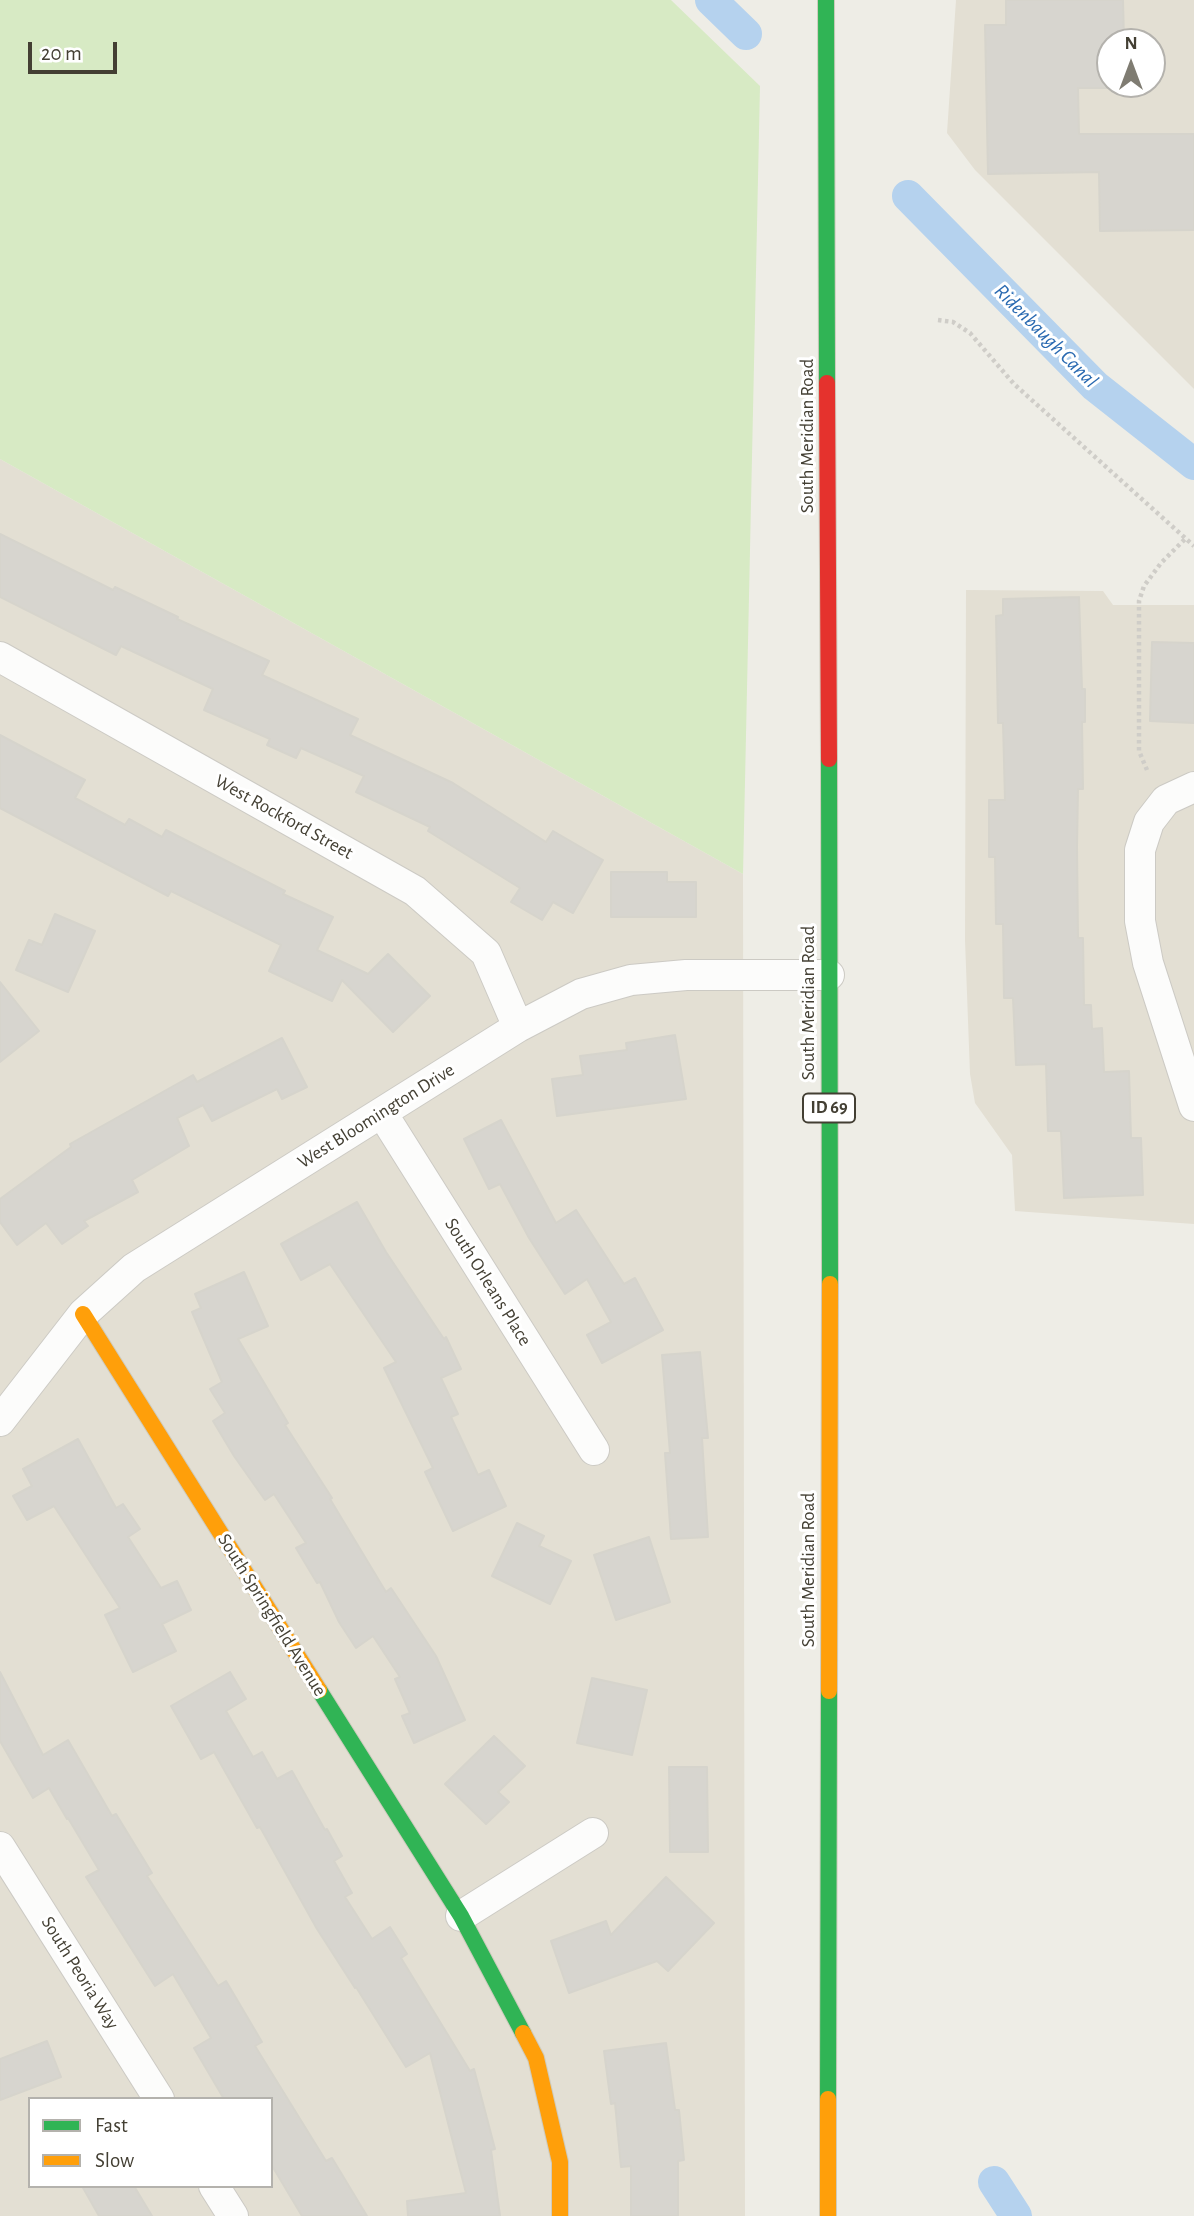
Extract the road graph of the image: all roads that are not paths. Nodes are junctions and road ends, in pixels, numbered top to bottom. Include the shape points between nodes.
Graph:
1 (826, 0) edge
2 (0, 657) edge
3 (1194, 788) edge
4 (829, 975) junction
5 (518, 1027) junction
6 (1194, 1106) edge
7 (382, 1113) junction
8 (83, 1314) junction
9 (0, 1421) edge
10 (594, 1450) dead end
11 (593, 1833) dead end
12 (0, 1847) edge
13 (461, 1916) junction
14 (158, 2097) edge
15 (215, 2188) edge
16 (233, 2216) edge
17 (561, 2216) edge
18 (828, 2216) edge

1 - 4 main road, South Meridian Road / ID 69
2 - 5 street, West Rockford Street via 415,891 486,953
3 - 6 street via 1166,800 1149,822 1140,849 1140,921 1148,963
4 - 5 street, West Bloomington Drive via 686,975 631,980 581,994
4 - 18 main road, South Meridian Road / ID 69
5 - 7 street, West Bloomington Drive
7 - 8 street, West Bloomington Drive via 134,1268
7 - 10 street, South Orleans Place
8 - 9 street, West Bloomington Drive
8 - 13 main road, South Springfield Avenue
11 - 13 street
12 - 14 street, South Peoria Way
13 - 17 main road, South Springfield Avenue via 536,2058 561,2162
15 - 16 street

